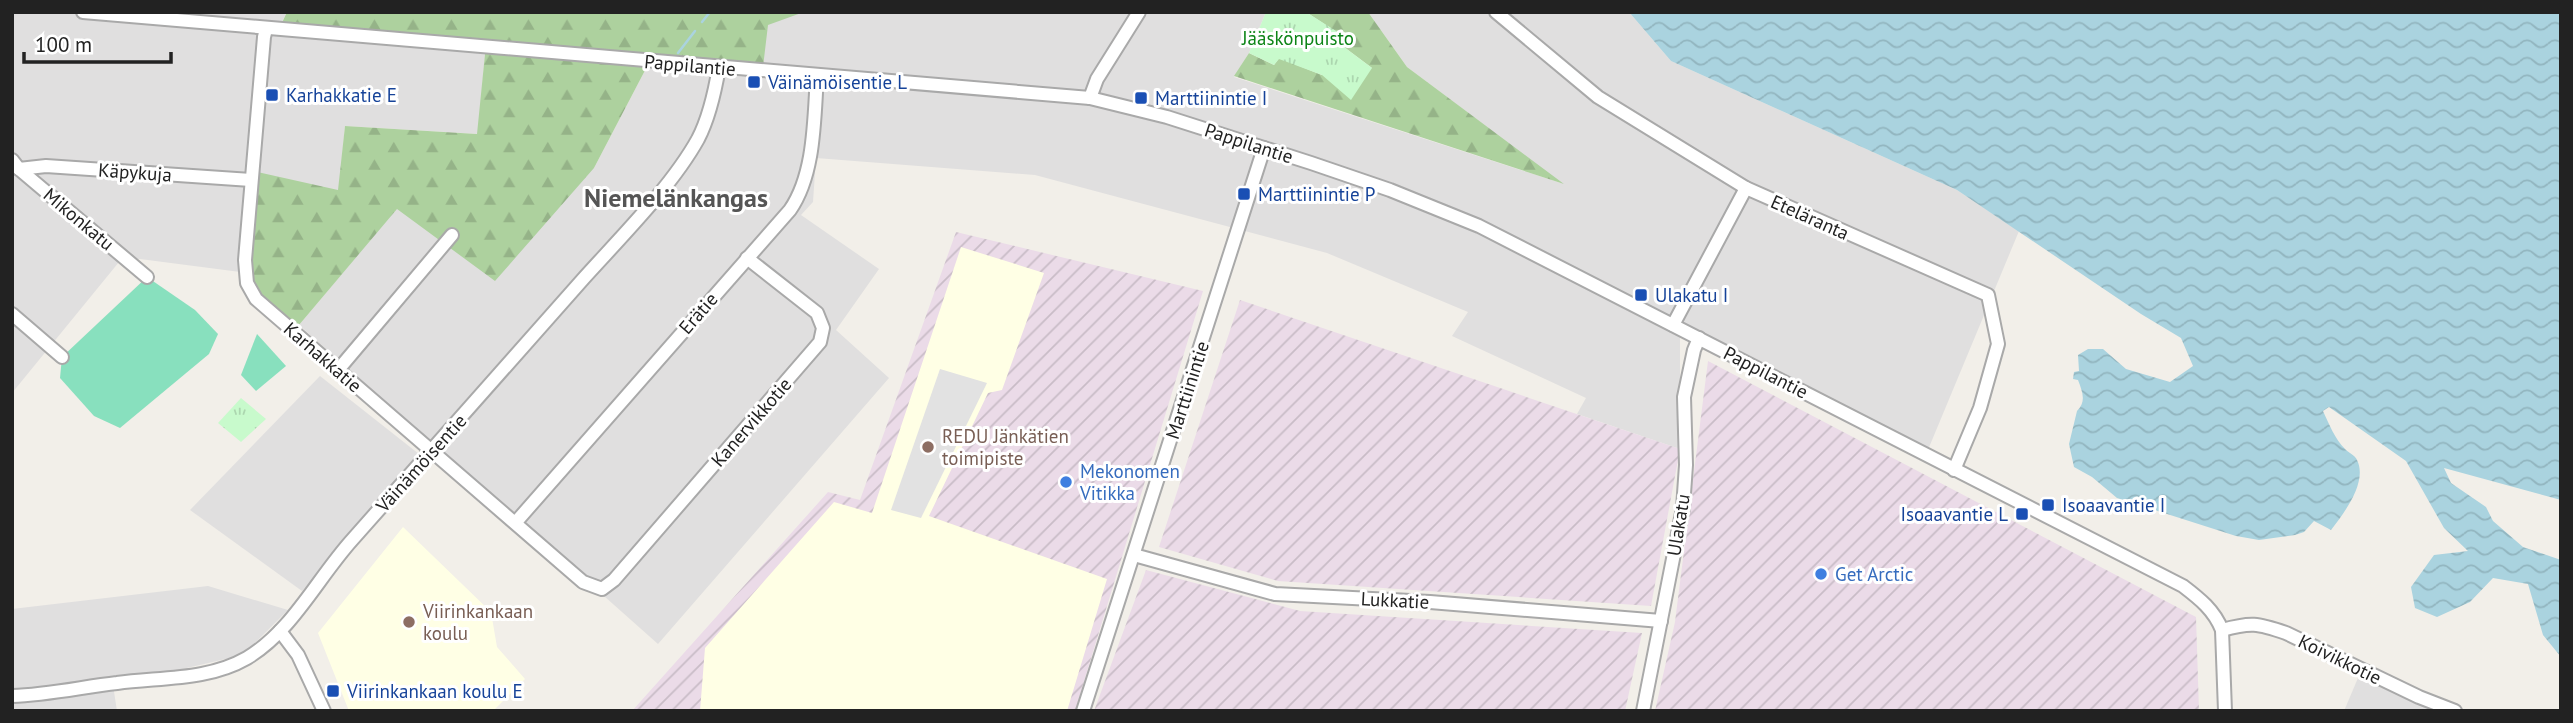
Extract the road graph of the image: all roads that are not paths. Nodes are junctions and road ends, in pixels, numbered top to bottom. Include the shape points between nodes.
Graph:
1 (83, 12) edge
2 (1139, 12) edge
3 (1496, 12) edge
4 (266, 29) junction
5 (719, 68) junction
6 (817, 76) junction
7 (1090, 98) junction
8 (1264, 148) junction
9 (16, 164) edge
10 (251, 180) junction
11 (1746, 188) junction
12 (452, 235) dead end
13 (747, 258) junction
14 (147, 277) dead end
15 (12, 314) edge
16 (1672, 325) junction
17 (1699, 338) junction
18 (62, 356) dead end
19 (338, 370) junction
20 (432, 452) junction
21 (1954, 470) junction
22 (516, 522) junction
23 (1135, 555) junction
24 (602, 589) joint
25 (1661, 621) junction
26 (2222, 630) junction
27 (280, 631) junction
28 (12, 696) edge
29 (324, 711) edge
30 (1083, 711) edge
31 (1643, 711) edge
32 (2225, 711) edge
33 (2455, 711) edge

1 - 4 street, Pappilantie
2 - 7 street
3 - 11 street, Eteläranta via 1598,97
4 - 5 street, Pappilantie
4 - 10 street, Karhakkatie
5 - 6 street, Pappilantie
5 - 20 street, Väinämöisentie via 698,138 661,190
6 - 7 street, Pappilantie
6 - 13 street, Erätie via 802,194
7 - 8 street, Pappilantie
8 - 16 street, Pappilantie via 1467,221
8 - 23 street, Marttiinintie
9 - 10 street, Käpykuja
9 - 14 street, Mikonkatu
10 - 19 street, Karhakkatie via 247,284 256,299
11 - 16 street
11 - 21 street, Eteläranta via 1988,295 1998,344 1980,408
12 - 19 street
13 - 22 street, Erätie
13 - 24 street, Kanervikkotie via 817,313 823,328 820,342
15 - 18 street
16 - 17 street, Pappilantie
17 - 21 street, Pappilantie
17 - 25 street, Ulakatu via 1684,397 1683,508
19 - 20 street, Karhakkatie
20 - 22 street, Karhakkatie
20 - 27 street, Väinämöisentie via 350,542
21 - 26 street, Pappilantie via 2183,586 2206,605
22 - 24 street, Karhakkatie via 583,582
23 - 25 street, Lukkatie via 1275,594
23 - 30 street, Marttiinintie
25 - 31 street, Ulakatu
26 - 32 street
26 - 33 street, Koivikkotie via 2246,623 2264,625
27 - 28 street, Väinämöisentie via 244,660 186,677
27 - 29 street via 298,655

